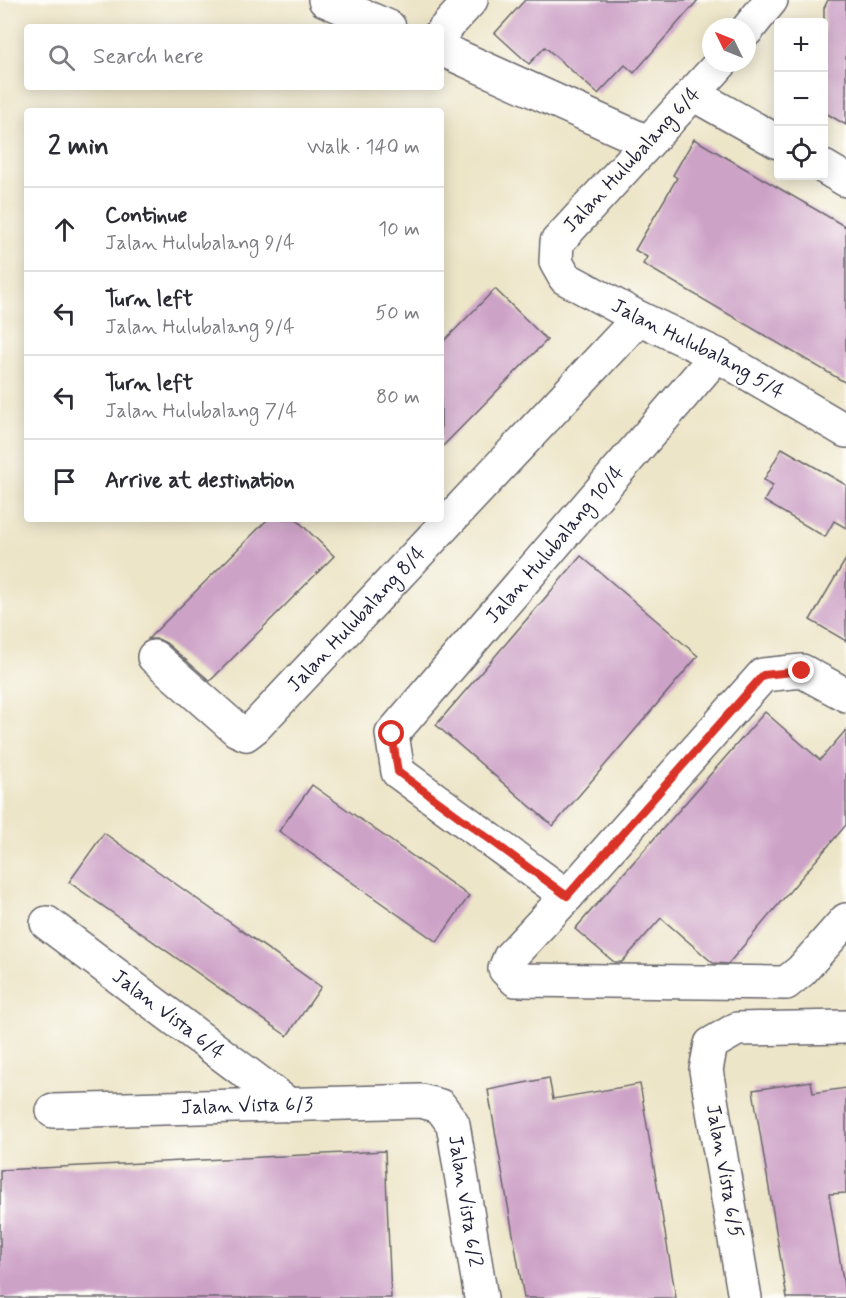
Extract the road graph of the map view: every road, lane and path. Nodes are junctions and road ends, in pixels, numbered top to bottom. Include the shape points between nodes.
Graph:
1 (325, 0) edge
2 (471, 0) edge
3 (771, 0) edge
4 (756, 19) edge
5 (382, 24) edge
6 (444, 30) edge
7 (444, 50) edge
8 (713, 72) edge
9 (693, 94) junction
10 (774, 140) edge
11 (647, 142) junction
12 (828, 169) edge
13 (846, 180) edge
14 (556, 262) joint
15 (639, 318) junction
16 (717, 355) junction
17 (846, 431) edge
18 (154, 657) dead end
19 (846, 695) edge
20 (567, 896) junction
21 (846, 920) edge
22 (46, 923) dead end
23 (846, 1027) edge
24 (289, 1105) junction
25 (440, 1106) joint
26 (53, 1111) dead end
27 (481, 1298) edge
28 (746, 1298) edge

1 - 5 street
2 - 6 street
3 - 4 street
7 - 11 street
8 - 9 street, Jalan Hulubalang 6/4
9 - 10 street
9 - 11 street, Jalan Hulubalang 6/4
11 - 14 street, Jalan Hulubalang 6/4 via 557,242
12 - 13 street
14 - 15 street, Jalan Hulubalang 5/4 via 565,278
15 - 16 street, Jalan Hulubalang 5/4
15 - 18 street, Jalan Hulubalang 8/4 via 246,734
16 - 17 street, Jalan Hulubalang 5/4
16 - 20 street, Jalan Hulubalang 10/4 via 392,734 398,772
19 - 20 street via 802,671 763,675
20 - 21 street via 510,957 505,969 516,980 786,983
22 - 24 street, Jalan Vista 6/4
23 - 28 street, Jalan Vista 6/5 via 737,1029 711,1044 706,1070
24 - 25 street, Jalan Vista 6/3 via 421,1101
24 - 26 street, Jalan Vista 6/3
25 - 27 street, Jalan Vista 6/2 via 453,1124

